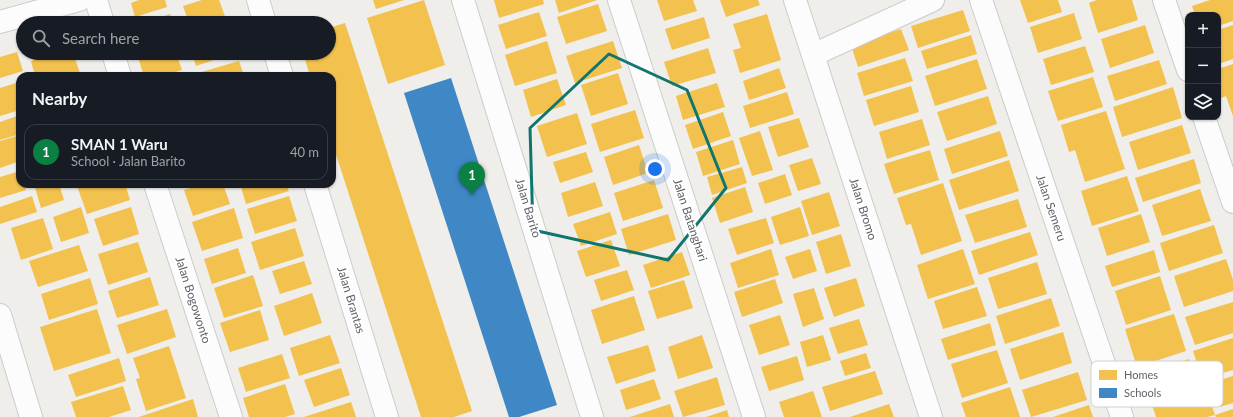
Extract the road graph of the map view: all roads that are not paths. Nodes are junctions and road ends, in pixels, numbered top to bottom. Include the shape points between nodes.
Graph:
1 (79, 0) edge
2 (96, 0) edge
3 (258, 0) edge
4 (464, 0) edge
5 (619, 0) edge
6 (795, 0) edge
7 (933, 0) edge
8 (981, 0) edge
9 (1164, 0) edge
10 (22, 16) edge
11 (101, 16) edge
12 (264, 16) edge
13 (16, 18) edge
14 (0, 22) edge
15 (813, 55) junction
16 (115, 60) edge
17 (277, 60) edge
18 (1185, 61) edge
19 (119, 72) edge
20 (281, 72) edge
21 (1205, 120) edge
22 (157, 188) edge
23 (316, 188) edge
24 (1233, 202) edge
25 (0, 314) edge
26 (1103, 361) edge
27 (1119, 407) edge
28 (31, 417) edge
29 (231, 417) edge
30 (387, 417) edge
31 (592, 417) edge
32 (754, 417) edge
33 (931, 417) edge
34 (1122, 417) edge

1 - 10 street
2 - 11 street
3 - 12 street
4 - 31 street, Jalan Barito
5 - 32 street, Jalan Batanghari
6 - 15 street, Jalan Bromo
7 - 15 street
8 - 26 street, Jalan Semeru
9 - 18 street
13 - 14 street
15 - 33 street, Jalan Bromo
16 - 19 street
17 - 20 street
21 - 24 street
22 - 29 street, Jalan Bogowonto
23 - 30 street, Jalan Brantas
25 - 28 street
27 - 34 street, Jalan Semeru

